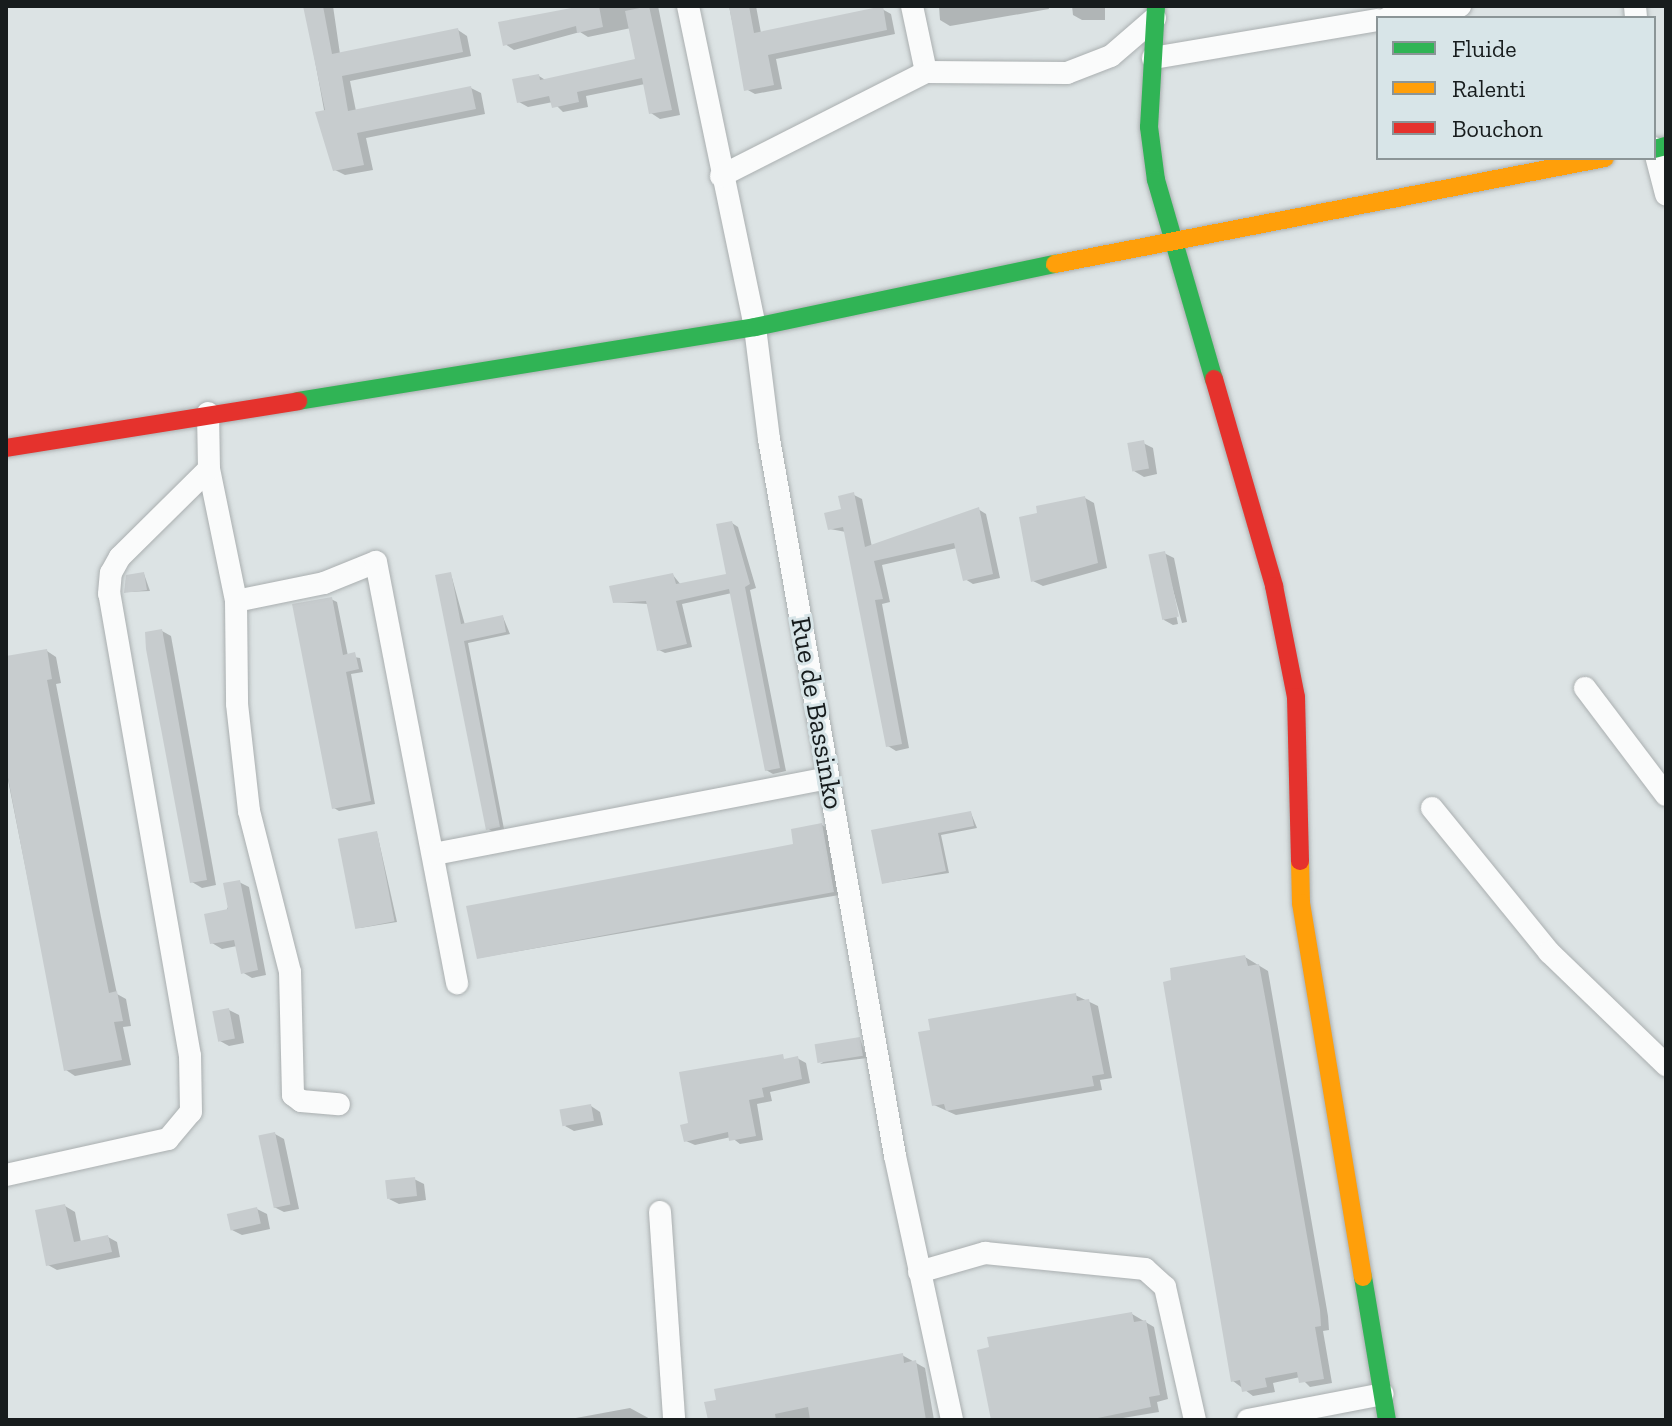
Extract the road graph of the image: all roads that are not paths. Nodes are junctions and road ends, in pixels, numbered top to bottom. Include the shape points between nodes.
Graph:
1 (688, 6) edge
2 (912, 6) edge
3 (1460, 6) edge
4 (1156, 12) edge
5 (1400, 16) edge
6 (1376, 20) edge
7 (1153, 58) junction
8 (926, 72) junction
9 (1656, 156) edge
10 (1594, 160) edge
11 (721, 176) junction
12 (1666, 194) edge
13 (1177, 239) junction
14 (755, 327) junction
15 (208, 413) junction
16 (6, 448) edge
17 (209, 469) junction
18 (236, 601) junction
19 (1585, 688) dead end
20 (827, 778) junction
21 (1666, 795) edge
22 (1432, 808) dead end
23 (434, 854) junction
24 (457, 983) dead end
25 (1666, 1065) edge
26 (339, 1104) dead end
27 (6, 1175) edge
28 (660, 1212) dead end
29 (919, 1272) junction
30 (1383, 1394) junction
31 (674, 1420) edge
32 (952, 1420) edge
33 (1195, 1420) edge
34 (1248, 1420) edge
35 (1387, 1420) edge

1 - 11 street, Rue de Bassinko
2 - 8 street
3 - 5 street
4 - 7 street
4 - 8 street via 1111,56 1067,73
6 - 7 street
7 - 13 street via 1149,127 1156,180
8 - 11 street
9 - 12 street
10 - 13 street
11 - 14 street, Rue de Bassinko
13 - 14 street
13 - 30 street via 1274,586 1296,697 1301,903
14 - 15 street
14 - 20 street, Rue de Bassinko
15 - 16 street
15 - 17 street
17 - 18 street
17 - 27 street via 120,557 111,573 109,594 190,1056 191,1112 168,1139
18 - 23 street via 324,583 376,562
18 - 26 street via 237,704 249,811 290,972 293,1095 301,1101
19 - 21 street
20 - 23 street
20 - 29 street, Rue de Bassinko
22 - 25 street via 1549,952
23 - 24 street
28 - 31 street
29 - 32 street, Rue de Bassinko
29 - 33 street via 985,1253 1145,1269 1165,1287
30 - 34 street
30 - 35 street

